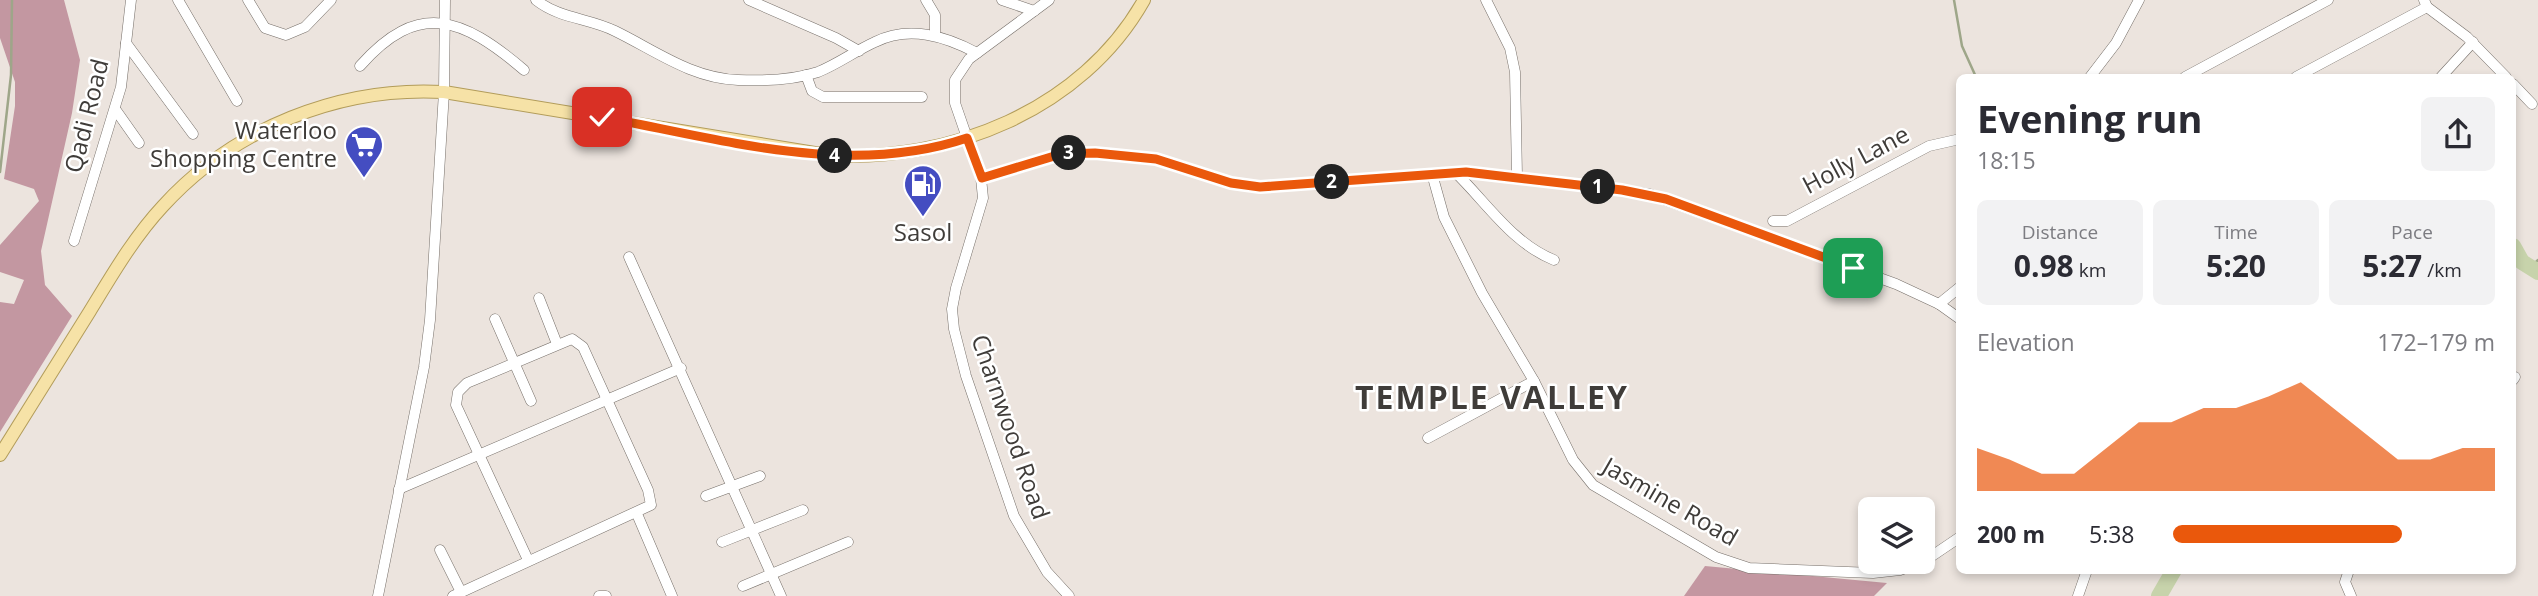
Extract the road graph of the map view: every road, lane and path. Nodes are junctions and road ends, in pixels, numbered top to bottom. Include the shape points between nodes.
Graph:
1 (131, 0) edge
2 (178, 0) edge
3 (248, 0) edge
4 (331, 0) edge
5 (445, 0) edge
6 (536, 0) edge
7 (749, 0) edge
8 (926, 0) edge
9 (1002, 0) edge
10 (1049, 0) edge
11 (1144, 0) edge
12 (1486, 0) edge
13 (2138, 0) edge
14 (2328, 0) edge
15 (2426, 4) edge
16 (1034, 11) junction
17 (447, 12) junction
18 (935, 35) junction
19 (2473, 42) junction
20 (126, 43) junction
21 (859, 51) junction
22 (976, 53) junction
23 (360, 66) dead end
24 (524, 70) dead end
25 (2092, 74) edge
26 (2191, 74) edge
27 (2301, 74) edge
28 (2444, 74) edge
29 (2504, 74) edge
30 (806, 75) junction
31 (2516, 87) edge
32 (444, 92) junction
33 (922, 97) dead end
34 (237, 101) dead end
35 (2532, 104) dead end
36 (115, 109) junction
37 (193, 134) dead end
38 (967, 138) junction
39 (1956, 140) edge
40 (139, 143) dead end
41 (1455, 172) junction
42 (1432, 174) junction
43 (1517, 176) junction
44 (982, 178) junction
45 (1773, 221) dead end
46 (74, 241) dead end
47 (629, 257) dead end
48 (1554, 260) dead end
49 (1956, 290) edge
50 (539, 298) dead end
51 (1938, 304) junction
52 (1956, 316) edge
53 (495, 319) dead end
54 (557, 344) junction
55 (515, 362) junction
56 (681, 368) junction
57 (1534, 381) junction
58 (606, 399) junction
59 (531, 401) dead end
60 (1428, 438) dead end
61 (478, 454) junction
62 (0, 455) edge
63 (760, 476) dead end
64 (733, 486) junction
65 (399, 489) junction
66 (706, 496) dead end
67 (803, 510) dead end
68 (637, 514) junction
69 (752, 530) junction
70 (1956, 540) edge
71 (722, 542) dead end
72 (848, 542) dead end
73 (440, 550) dead end
74 (1935, 554) edge
75 (528, 561) junction
76 (1858, 572) edge
77 (2086, 574) edge
78 (2348, 574) edge
79 (772, 575) junction
80 (743, 586) dead end
81 (457, 594) edge
82 (378, 596) edge
83 (599, 596) edge
84 (606, 596) edge
85 (672, 596) edge
86 (781, 596) edge
87 (1069, 596) edge
88 (2078, 596) edge
89 (2351, 596) edge

1 - 20 street, Qadi Road
2 - 34 street
3 - 4 street via 265,27 286,35 305,27
5 - 17 street
6 - 30 street via 558,13 606,27 693,72 737,80
7 - 21 street
8 - 18 street via 935,15
9 - 16 street
10 - 16 street, Charnwood Road
11 - 38 main road via 1124,32 1085,73 1023,113
12 - 43 street via 1510,48 1516,72
13 - 25 street via 2116,43
14 - 26 street
15 - 19 street
15 - 27 street
16 - 22 street, Charnwood Road
17 - 23 street via 406,18
17 - 24 street via 466,21
17 - 32 street
18 - 21 street via 896,36
18 - 22 street
19 - 28 street
19 - 29 street
20 - 36 street, Qadi Road
20 - 37 street
21 - 30 street
22 - 38 street, Charnwood Road via 959,72 954,87
30 - 33 street via 812,91 823,97
31 - 35 street
32 - 38 main road via 827,156 907,154
32 - 62 main road via 388,93 320,107 254,135 208,164 142,231
32 - 65 street via 430,320
36 - 40 street
36 - 46 street, Qadi Road
38 - 44 street, Charnwood Road
39 - 45 street, Holly Lane via 1929,146 1787,221
41 - 42 street
41 - 43 street
41 - 48 street via 1517,239 1531,251
42 - 44 street via 1260,187 1231,183 1156,159 1075,152
42 - 57 street, Jasmine Road via 1444,217
43 - 51 street via 1666,199 1896,284
44 - 87 street, Charnwood Road via 979,218 952,309 954,329 1014,516 1041,563
47 - 56 street
49 - 51 street
50 - 54 street
51 - 52 street
53 - 55 street
54 - 55 street
54 - 58 street via 572,339 580,343
55 - 59 street
55 - 61 street via 467,383 458,392 456,405
56 - 58 street
56 - 64 street
57 - 60 street
57 - 76 street, Jasmine Road via 1584,477 1604,492 1716,557 1749,568
58 - 61 street
58 - 68 street via 652,501
61 - 65 street
61 - 75 street
63 - 64 street
64 - 66 street
64 - 69 street
65 - 82 street
67 - 69 street
68 - 75 street
68 - 85 street
69 - 71 street
69 - 79 street
70 - 74 street, Jasmine Road
72 - 79 street
73 - 81 street
75 - 81 street
77 - 88 street
78 - 89 street via 2345,582
79 - 80 street
79 - 86 street
83 - 84 street

